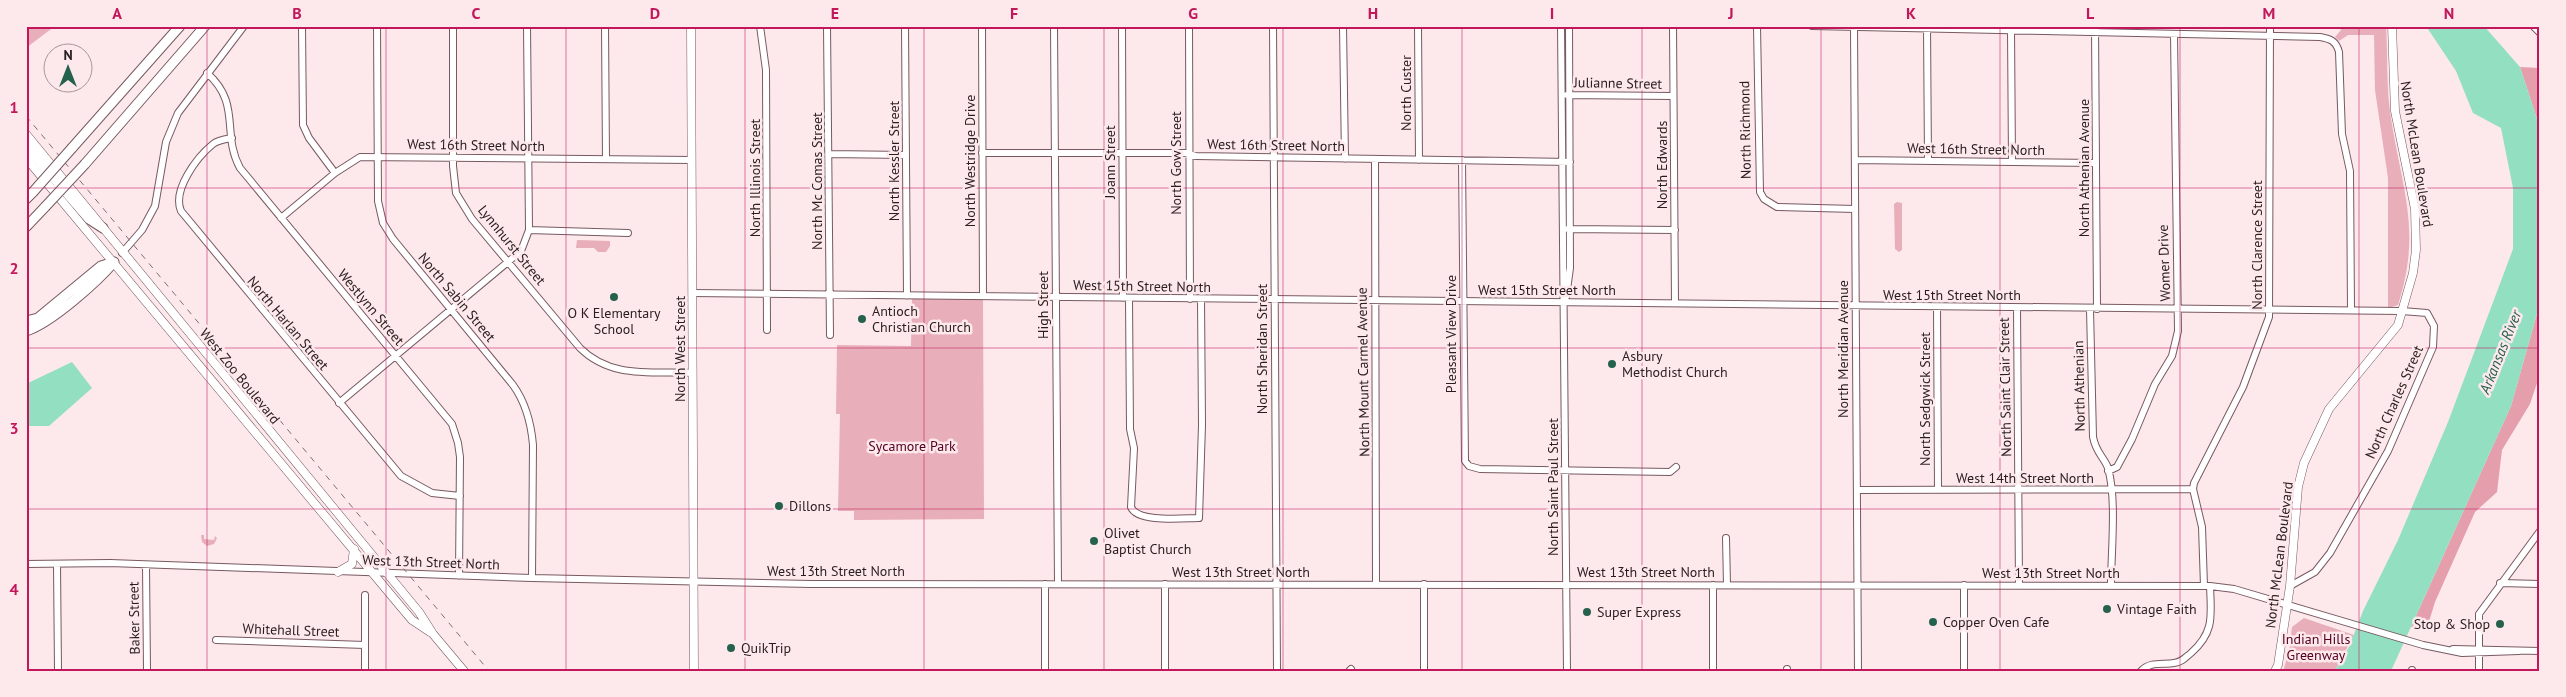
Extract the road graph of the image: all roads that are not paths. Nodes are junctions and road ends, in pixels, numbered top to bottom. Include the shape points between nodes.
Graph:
1 (180, 26) edge
2 (205, 26) edge
3 (244, 26) edge
4 (302, 26) edge
5 (377, 26) edge
6 (453, 26) edge
7 (527, 26) edge
8 (605, 26) edge
9 (691, 26) edge
10 (760, 26) edge
11 (827, 26) edge
12 (905, 26) edge
13 (982, 26) edge
14 (1054, 26) edge
15 (1122, 26) edge
16 (1188, 26) edge
17 (1272, 26) edge
18 (1343, 26) edge
19 (1418, 26) edge
20 (1561, 26) edge
21 (1569, 26) edge
22 (1673, 26) edge
23 (1757, 26) edge
24 (1812, 26) edge
25 (2270, 26) edge
26 (2392, 26) edge
27 (2532, 26) edge
28 (1854, 27) edge
29 (1927, 27) edge
30 (2095, 29) edge
31 (2011, 30) junction
32 (2540, 33) edge
33 (2174, 34) junction
34 (2270, 36) junction
35 (207, 73) junction
36 (1562, 95) junction
37 (1570, 95) junction
38 (1674, 96) junction
39 (26, 134) edge
40 (232, 138) junction
41 (26, 146) edge
42 (982, 153) junction
43 (1055, 153) junction
44 (1122, 153) junction
45 (830, 154) junction
46 (1188, 154) junction
47 (906, 155) junction
48 (379, 156) junction
49 (453, 157) junction
50 (26, 158) edge
51 (528, 158) junction
52 (1274, 158) junction
53 (606, 159) junction
54 (1345, 159) junction
55 (1375, 159) junction
56 (692, 160) junction
57 (1419, 160) junction
58 (1462, 160) junction
59 (1855, 160) junction
60 (1928, 161) junction
61 (1562, 162) junction
62 (1570, 162) junction
63 (2012, 162) junction
64 (2096, 163) junction
65 (335, 173) junction
66 (30, 195) edge
67 (1855, 209) junction
68 (281, 218) junction
69 (26, 227) edge
70 (103, 228) junction
71 (1562, 229) junction
72 (1571, 229) junction
73 (529, 230) junction
74 (1675, 230) junction
75 (628, 233) dead end
76 (122, 253) junction
77 (509, 261) junction
78 (114, 262) junction
79 (692, 293) junction
80 (767, 294) junction
81 (830, 295) junction
82 (907, 296) junction
83 (983, 296) junction
84 (1056, 297) junction
85 (1126, 298) junction
86 (1190, 299) junction
87 (1201, 299) junction
88 (1274, 299) junction
89 (1375, 301) junction
90 (1464, 302) junction
91 (1565, 302) junction
92 (1675, 303) junction
93 (1855, 306) junction
94 (1937, 307) junction
95 (2017, 308) junction
96 (2090, 309) junction
97 (2097, 309) junction
98 (451, 310) junction
99 (2178, 310) junction
100 (2270, 310) junction
101 (2351, 310) junction
102 (2402, 311) junction
103 (26, 321) edge
104 (767, 330) dead end
105 (26, 331) edge
106 (830, 335) dead end
107 (396, 356) junction
108 (693, 373) junction
109 (339, 403) junction
110 (1676, 467) dead end
111 (1566, 471) junction
112 (2108, 471) junction
113 (2193, 489) junction
114 (1857, 490) junction
115 (1938, 490) junction
116 (2019, 491) junction
117 (2112, 491) junction
118 (460, 496) junction
119 (2540, 531) edge
120 (1726, 538) dead end
121 (354, 549) junction
122 (26, 564) edge
123 (56, 564) junction
124 (146, 564) junction
125 (338, 572) junction
126 (374, 573) junction
127 (386, 573) junction
128 (459, 576) junction
129 (532, 578) junction
130 (693, 582) junction
131 (2500, 583) junction
132 (1045, 584) junction
133 (1058, 584) junction
134 (1164, 584) junction
135 (1276, 584) junction
136 (1376, 584) junction
137 (1424, 584) junction
138 (1566, 584) junction
139 (2540, 584) edge
140 (1713, 585) junction
141 (1726, 585) junction
142 (1857, 585) junction
143 (1964, 585) junction
144 (2020, 585) junction
145 (2111, 586) junction
146 (2207, 586) junction
147 (2290, 586) junction
148 (365, 595) dead end
149 (2287, 606) junction
150 (433, 634) junction
151 (216, 640) dead end
152 (365, 645) junction
153 (2479, 651) junction
154 (2540, 651) edge
155 (58, 671) edge
156 (147, 671) edge
157 (365, 671) edge
158 (464, 671) edge
159 (694, 671) edge
160 (1046, 671) edge
161 (1165, 671) edge
162 (1277, 671) edge
163 (1424, 671) edge
164 (1567, 671) edge
165 (1713, 671) edge
166 (1858, 671) edge
167 (1964, 671) edge
168 (2141, 671) edge
169 (2275, 671) edge
170 (2479, 671) edge

1 - 66 highway, bridge
2 - 69 highway, bridge
3 - 35 street
4 - 65 street via 303,125 308,138
5 - 48 street, North Sabin Street
6 - 49 street, Lynnhurst Street
7 - 51 street
8 - 53 street
9 - 56 main road, North West Street
10 - 80 street, North Illinois Street via 766,70
11 - 45 street, North Mc Comas Street
12 - 47 street, North Kessler Street
13 - 42 street, North Westridge Drive
14 - 43 street, High Street
15 - 44 street, Joann Street
16 - 46 street, North Gow Street
17 - 52 street, North Sheridan Street
18 - 54 street
19 - 57 street, North Custer
20 - 36 street, North Saint Paul Street
21 - 37 street, North Saint Paul Street
22 - 38 street, North Edwards
23 - 67 street, North Richmond via 1760,192 1764,199 1778,207
24 - 28 street
25 - 34 street, North Clarence Street
26 - 102 main road, North McLean Boulevard via 2395,111 2415,209 2416,229 2413,273
27 - 32 street
28 - 29 street
28 - 59 street, North Meridian Avenue
29 - 31 street
29 - 60 street
30 - 31 street
30 - 33 street
30 - 64 street, North Athenian Avenue
31 - 63 street
33 - 34 street
33 - 99 street, Womer Drive
34 - 100 street, North Clarence Street
34 - 101 street via 2332,39 2337,45 2342,134 2350,172
35 - 40 street, Westlynn Street via 226,94
35 - 76 street via 186,99 171,126 155,206 142,230
36 - 37 street, Julianne Street
36 - 61 street, North Saint Paul Street
37 - 38 street, Julianne Street
37 - 62 street, North Saint Paul Street
38 - 74 street, North Edwards
39 - 70 main road, West Zoo Boulevard
40 - 68 street, Westlynn Street via 240,168
40 - 109 street, North Harlan Street via 213,144 190,173 180,188 179,207
41 - 70 highway via 89,219
42 - 43 street, West 16th Street North
42 - 83 street, North Westridge Drive
43 - 44 street, West 16th Street North
43 - 84 street, High Street
44 - 46 street, West 16th Street North
44 - 85 street, Joann Street
45 - 47 street
45 - 81 street, North Mc Comas Street
46 - 52 street, West 16th Street North
46 - 86 street, North Gow Street
47 - 82 street, North Kessler Street
48 - 49 street, West 16th Street North
48 - 65 street, West 16th Street North via 354,158
48 - 98 street, North Sabin Street via 378,201 383,223
49 - 51 street, West 16th Street North
49 - 77 street, Lynnhurst Street via 456,193 472,219
50 - 78 main road, West Zoo Boulevard
51 - 53 street, West 16th Street North
51 - 73 street
52 - 54 street, West 16th Street North
52 - 88 street, North Sheridan Street
53 - 56 street, West 16th Street North
54 - 55 street, West 16th Street North
55 - 57 street, West 16th Street North
55 - 89 street, North Mount Carmel Avenue
56 - 79 main road, North West Street
57 - 58 street, West 16th Street North
58 - 61 street, West 16th Street North
58 - 90 street, Pleasant View Drive
59 - 60 street, West 16th Street North
59 - 67 street, North Meridian Avenue
60 - 63 street, West 16th Street North
61 - 62 street, West 16th Street North
61 - 71 street, North Saint Paul Street
62 - 72 street, North Saint Paul Street
63 - 64 street, West 16th Street North
64 - 97 street, North Athenian Avenue
65 - 68 street, West 16th Street North
67 - 93 street, North Meridian Avenue
68 - 107 street, Westlynn Street
70 - 76 main road, West Zoo Boulevard
71 - 72 street
71 - 91 street, North Saint Paul Street
72 - 74 street
72 - 91 street, North Saint Paul Street
73 - 75 street
73 - 77 street via 521,251
74 - 92 street, North Edwards
76 - 78 main road
76 - 127 main road, West Zoo Boulevard
77 - 98 street
77 - 108 street, Lynnhurst Street via 580,348 596,362 612,369
78 - 103 highway via 101,266 38,318
78 - 105 highway via 68,304
78 - 121 main road, West Zoo Boulevard
79 - 80 street, West 15th Street North
79 - 108 main road, North West Street
80 - 81 street, West 15th Street North
80 - 104 street, North Illinois Street
81 - 82 street, West 15th Street North
81 - 106 street, North Mc Comas Street
82 - 83 street, West 15th Street North
83 - 84 street, West 15th Street North
84 - 85 street, West 15th Street North
84 - 133 street, High Street
85 - 86 street, West 15th Street North
85 - 87 street, Joann Street via 1130,429 1134,448 1131,502 1134,512 1148,517 1199,518
86 - 87 street, West 15th Street North
87 - 88 street, West 15th Street North
88 - 89 street, West 15th Street North
88 - 135 street, North Sheridan Street
89 - 90 street, West 15th Street North
89 - 136 street, North Mount Carmel Avenue
90 - 91 street, West 15th Street North
90 - 111 street, Pleasant View Drive via 1465,461 1474,468
91 - 92 street, West 15th Street North
91 - 111 street, North Saint Paul Street
92 - 93 street, West 15th Street North
93 - 94 street, West 15th Street North
93 - 114 street, North Meridian Avenue
94 - 95 street, West 15th Street North
94 - 115 street, North Sedgwick Street
95 - 96 street, West 15th Street North
95 - 116 street, North Saint Clair Street
96 - 97 street, West 15th Street North
96 - 112 street, North Athenian via 2093,437 2095,450
97 - 99 street, West 15th Street North
98 - 107 street
98 - 129 street, North Sabin Street via 513,384 528,415 532,445
99 - 100 street, West 15th Street North
99 - 112 street, Womer Drive via 2178,331 2172,356 2155,384 2117,467
100 - 101 street, West 15th Street North
100 - 113 street, North Clarence Street via 2243,387
101 - 102 street, West 15th Street North
102 - 147 main road, North McLean Boulevard via 2398,325 2329,409 2304,463 2298,487
102 - 147 street, North Charles Street via 2431,316 2435,332 2432,347 2388,451 2330,553 2315,572
107 - 109 street
107 - 118 street, Westlynn Street via 456,432
108 - 130 main road, North West Street
109 - 118 street, North Harlan Street via 401,476 432,493
110 - 111 street via 1670,472
111 - 138 street, North Saint Paul Street
112 - 117 street, North Athenian
113 - 117 street, West 14th Street North
113 - 146 street via 2202,527
114 - 115 street, West 14th Street North
114 - 142 street, North Meridian Avenue
115 - 116 street, West 14th Street North
116 - 117 street, West 14th Street North
116 - 144 street, North Saint Clair Street
117 - 145 street, North Athenian
118 - 128 street, Westlynn Street
119 - 131 street
120 - 141 street
121 - 125 main road via 352,564
121 - 126 main road, West Zoo Boulevard
122 - 123 street, West 13th Street North
123 - 124 street, West 13th Street North
123 - 155 street
124 - 125 street, West 13th Street North
124 - 156 street, Baker Street
125 - 126 street, West 13th Street North
126 - 127 street, West 13th Street North
126 - 150 main road, West Zoo Boulevard via 412,620
127 - 128 street, West 13th Street North
127 - 150 main road, West Zoo Boulevard via 420,612
128 - 129 street, West 13th Street North
129 - 130 street, West 13th Street North
130 - 132 street, West 13th Street North
130 - 159 main road, North West Street
131 - 139 street
131 - 153 street via 2478,618
132 - 133 street, West 13th Street North
132 - 160 street
133 - 134 street, West 13th Street North
134 - 135 street, West 13th Street North
134 - 161 street
135 - 136 street, West 13th Street North
135 - 162 street, North Sheridan Street
136 - 137 street, West 13th Street North
137 - 138 street, West 13th Street North
137 - 163 street
138 - 140 street, West 13th Street North
138 - 164 street, North Saint Paul Street
140 - 141 street, West 13th Street North
140 - 165 street
141 - 142 street, West 13th Street North
142 - 143 street, West 13th Street North
142 - 166 street, North Meridian Avenue
143 - 144 street, West 13th Street North
143 - 167 street
144 - 145 street, West 13th Street North
145 - 146 street, West 13th Street North
146 - 149 street, West 13th Street North via 2234,589
146 - 168 street via 2212,620 2210,631 2182,661 2150,664
147 - 149 main road, North McLean Boulevard
148 - 152 street
149 - 153 street, West 13th Street North via 2423,645 2462,653
149 - 169 main road, North McLean Boulevard
150 - 158 main road, West Zoo Boulevard
151 - 152 street, Whitehall Street
152 - 157 street
153 - 154 street, West 13th Street North
153 - 170 street

